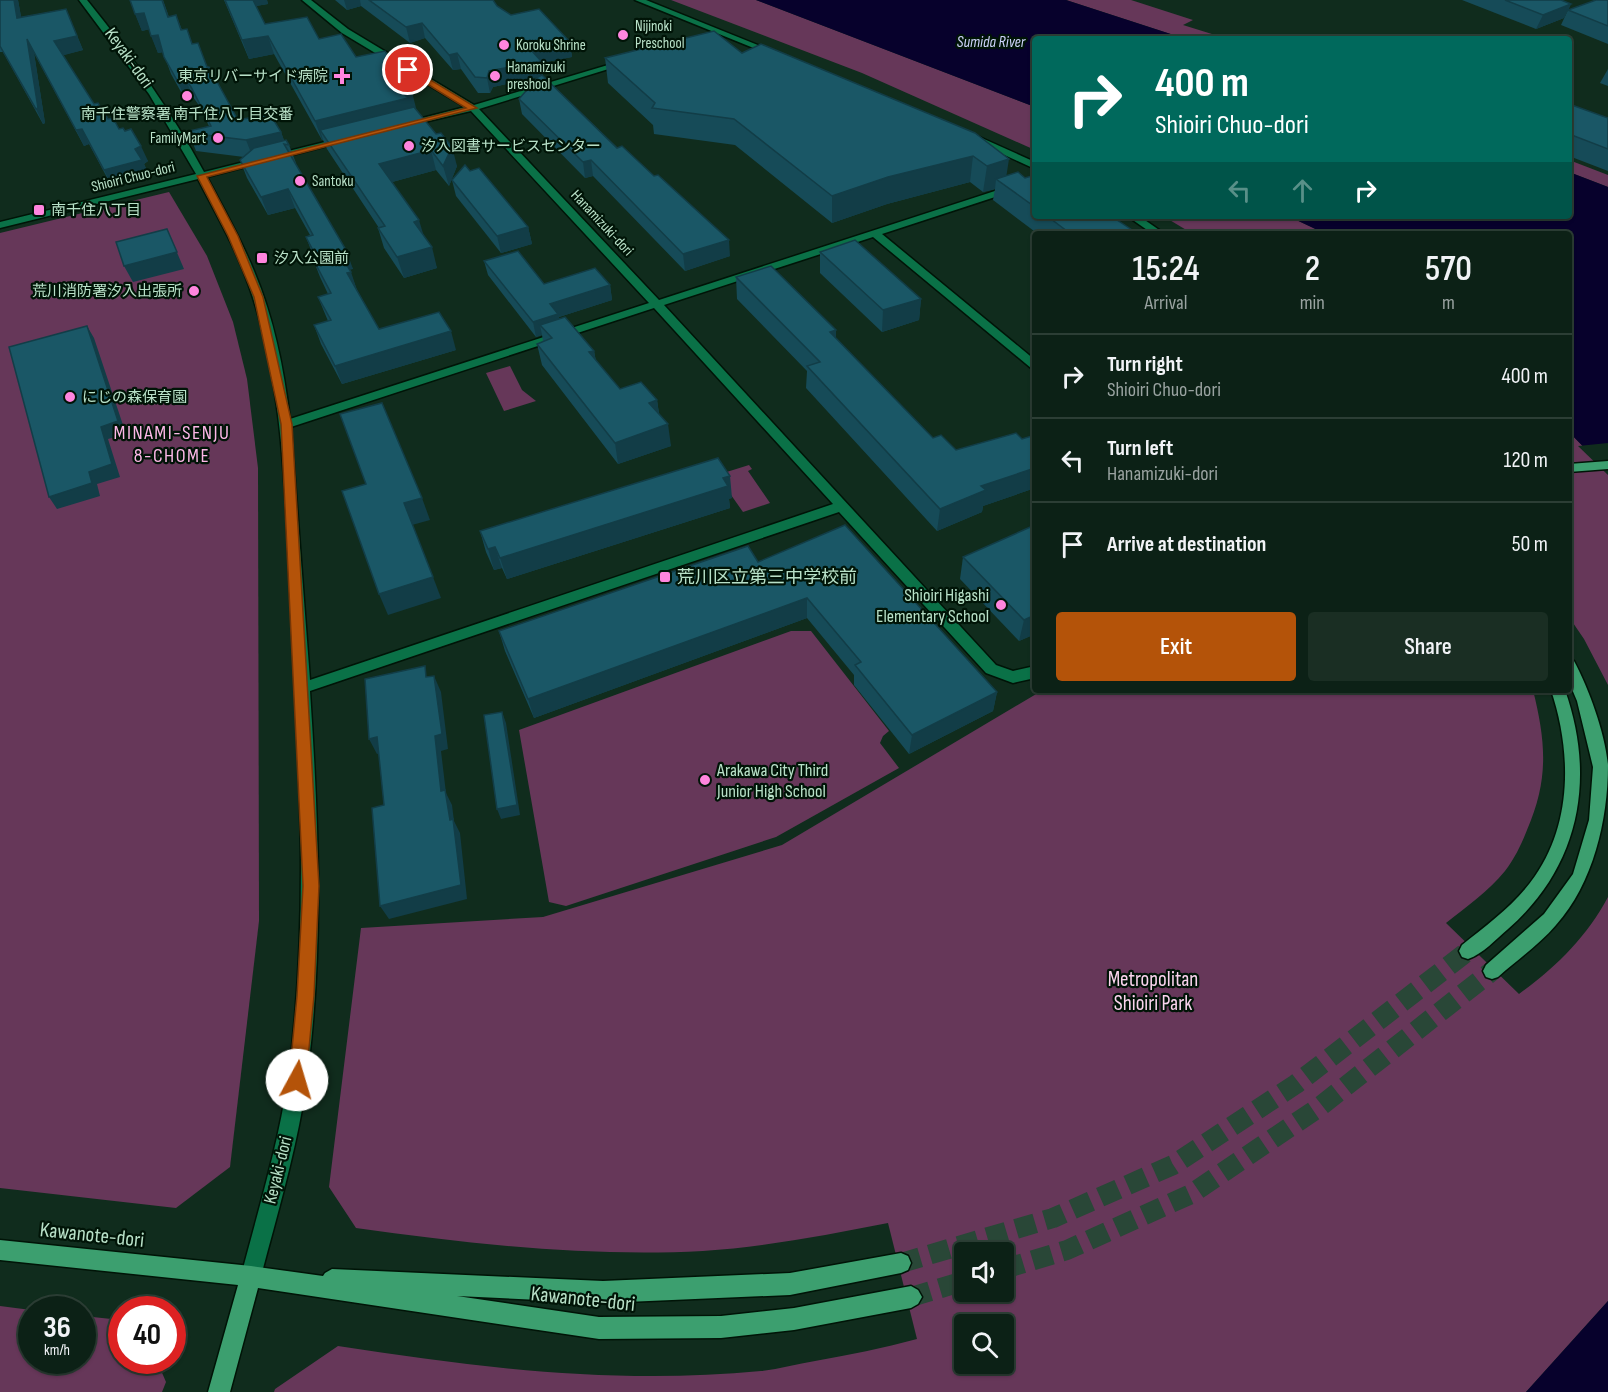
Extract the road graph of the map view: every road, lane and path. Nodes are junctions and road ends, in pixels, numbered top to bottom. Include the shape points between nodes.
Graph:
1 (83, 0) edge
2 (306, 0) edge
3 (639, 0) edge
4 (723, 33) junction
5 (706, 40) edge
6 (636, 58) edge
7 (790, 60) edge
8 (473, 108) junction
9 (393, 128) edge
10 (360, 136) edge
11 (970, 136) edge
12 (1032, 165) edge
13 (202, 176) junction
14 (1032, 182) edge
15 (1137, 219) edge
16 (0, 225) edge
17 (1155, 231) edge
18 (875, 233) junction
19 (656, 303) junction
20 (1032, 364) edge
21 (287, 424) junction
22 (1608, 465) edge
23 (1572, 468) edge
24 (842, 506) junction
25 (1572, 671) edge
26 (1032, 673) edge
27 (302, 688) junction
28 (1559, 693) edge
29 (1468, 951) tunnel mouth
30 (1492, 971) tunnel mouth
31 (0, 1250) edge
32 (901, 1263) tunnel mouth
33 (251, 1276) junction
34 (911, 1297) tunnel mouth
35 (219, 1392) edge

1 - 13 street, Keyaki-dori via 159,99
2 - 8 street, Hanamizuki-dori via 351,35
3 - 4 street
4 - 5 street
4 - 7 street
6 - 8 street
8 - 9 street
8 - 19 street, Hanamizuki-dori
10 - 13 street, Shioiri Chuo-dori
11 - 12 street
13 - 16 street, Shioiri Chuo-dori
13 - 21 street, Keyaki-dori via 258,297
14 - 18 street
15 - 17 street
18 - 19 street
18 - 20 street
19 - 21 street
19 - 24 street, Hanamizuki-dori
21 - 27 street, Keyaki-dori
22 - 23 main road
24 - 26 street, Hanamizuki-dori via 991,669 1010,678
24 - 27 street
25 - 30 main road via 1586,701 1601,767 1597,820 1580,877 1550,920
27 - 33 street, Keyaki-dori via 311,886 306,996 297,1080 282,1163
28 - 29 main road via 1575,760 1570,809 1553,862 1525,902
31 - 33 main road, Kawanote-dori
32 - 33 main road, Kawanote-dori via 790,1284 603,1292
33 - 34 main road, Kawanote-dori via 598,1328 722,1327 794,1319
33 - 35 main road

